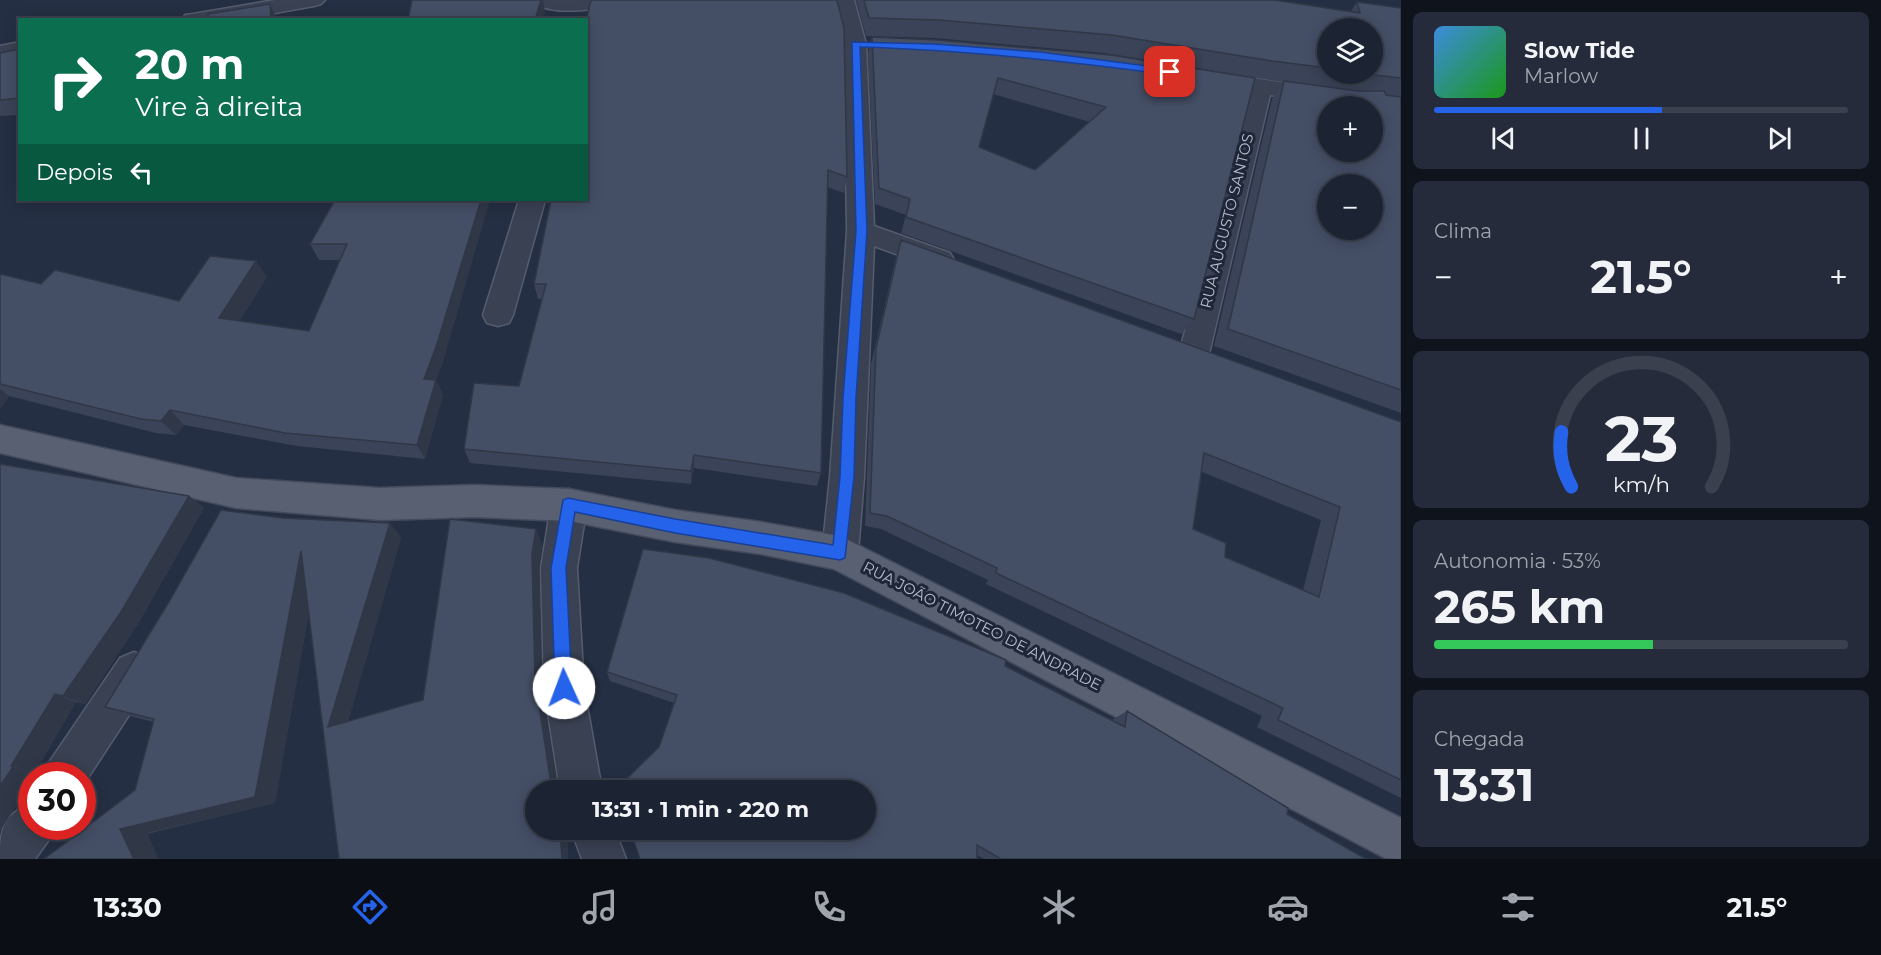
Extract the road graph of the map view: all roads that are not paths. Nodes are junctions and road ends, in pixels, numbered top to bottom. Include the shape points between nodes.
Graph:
1 (314, 0) edge
2 (544, 0) edge
3 (618, 0) edge
4 (843, 0) edge
5 (589, 12) edge
6 (205, 18) edge
7 (18, 49) edge
8 (0, 53) edge
9 (1193, 76) edge
10 (1260, 88) junction
11 (1401, 107) edge
12 (532, 201) edge
13 (861, 231) junction
14 (961, 268) edge
15 (498, 315) dead end
16 (1194, 354) edge
17 (0, 439) edge
18 (568, 505) junction
19 (840, 553) junction
20 (151, 645) edge
21 (75, 762) edge
22 (579, 780) edge
23 (21, 840) edge
24 (597, 840) edge
25 (1401, 842) edge
26 (8, 859) edge
27 (604, 859) edge

1 - 6 street
2 - 5 street
3 - 5 street
4 - 13 street via 866,44
7 - 8 street
9 - 10 street
10 - 11 street
10 - 16 street, RUA AUGUSTO SANTOS
12 - 15 street
13 - 14 street
13 - 19 street
17 - 18 main road, RUA JOÃO TIMOTEO DE ANDRADE via 228,508 476,501
18 - 19 main road, RUA JOÃO TIMOTEO DE ANDRADE
18 - 22 street via 559,568 564,688
19 - 25 main road, RUA JOÃO TIMOTEO DE ANDRADE
20 - 21 street
23 - 26 street
24 - 27 street

